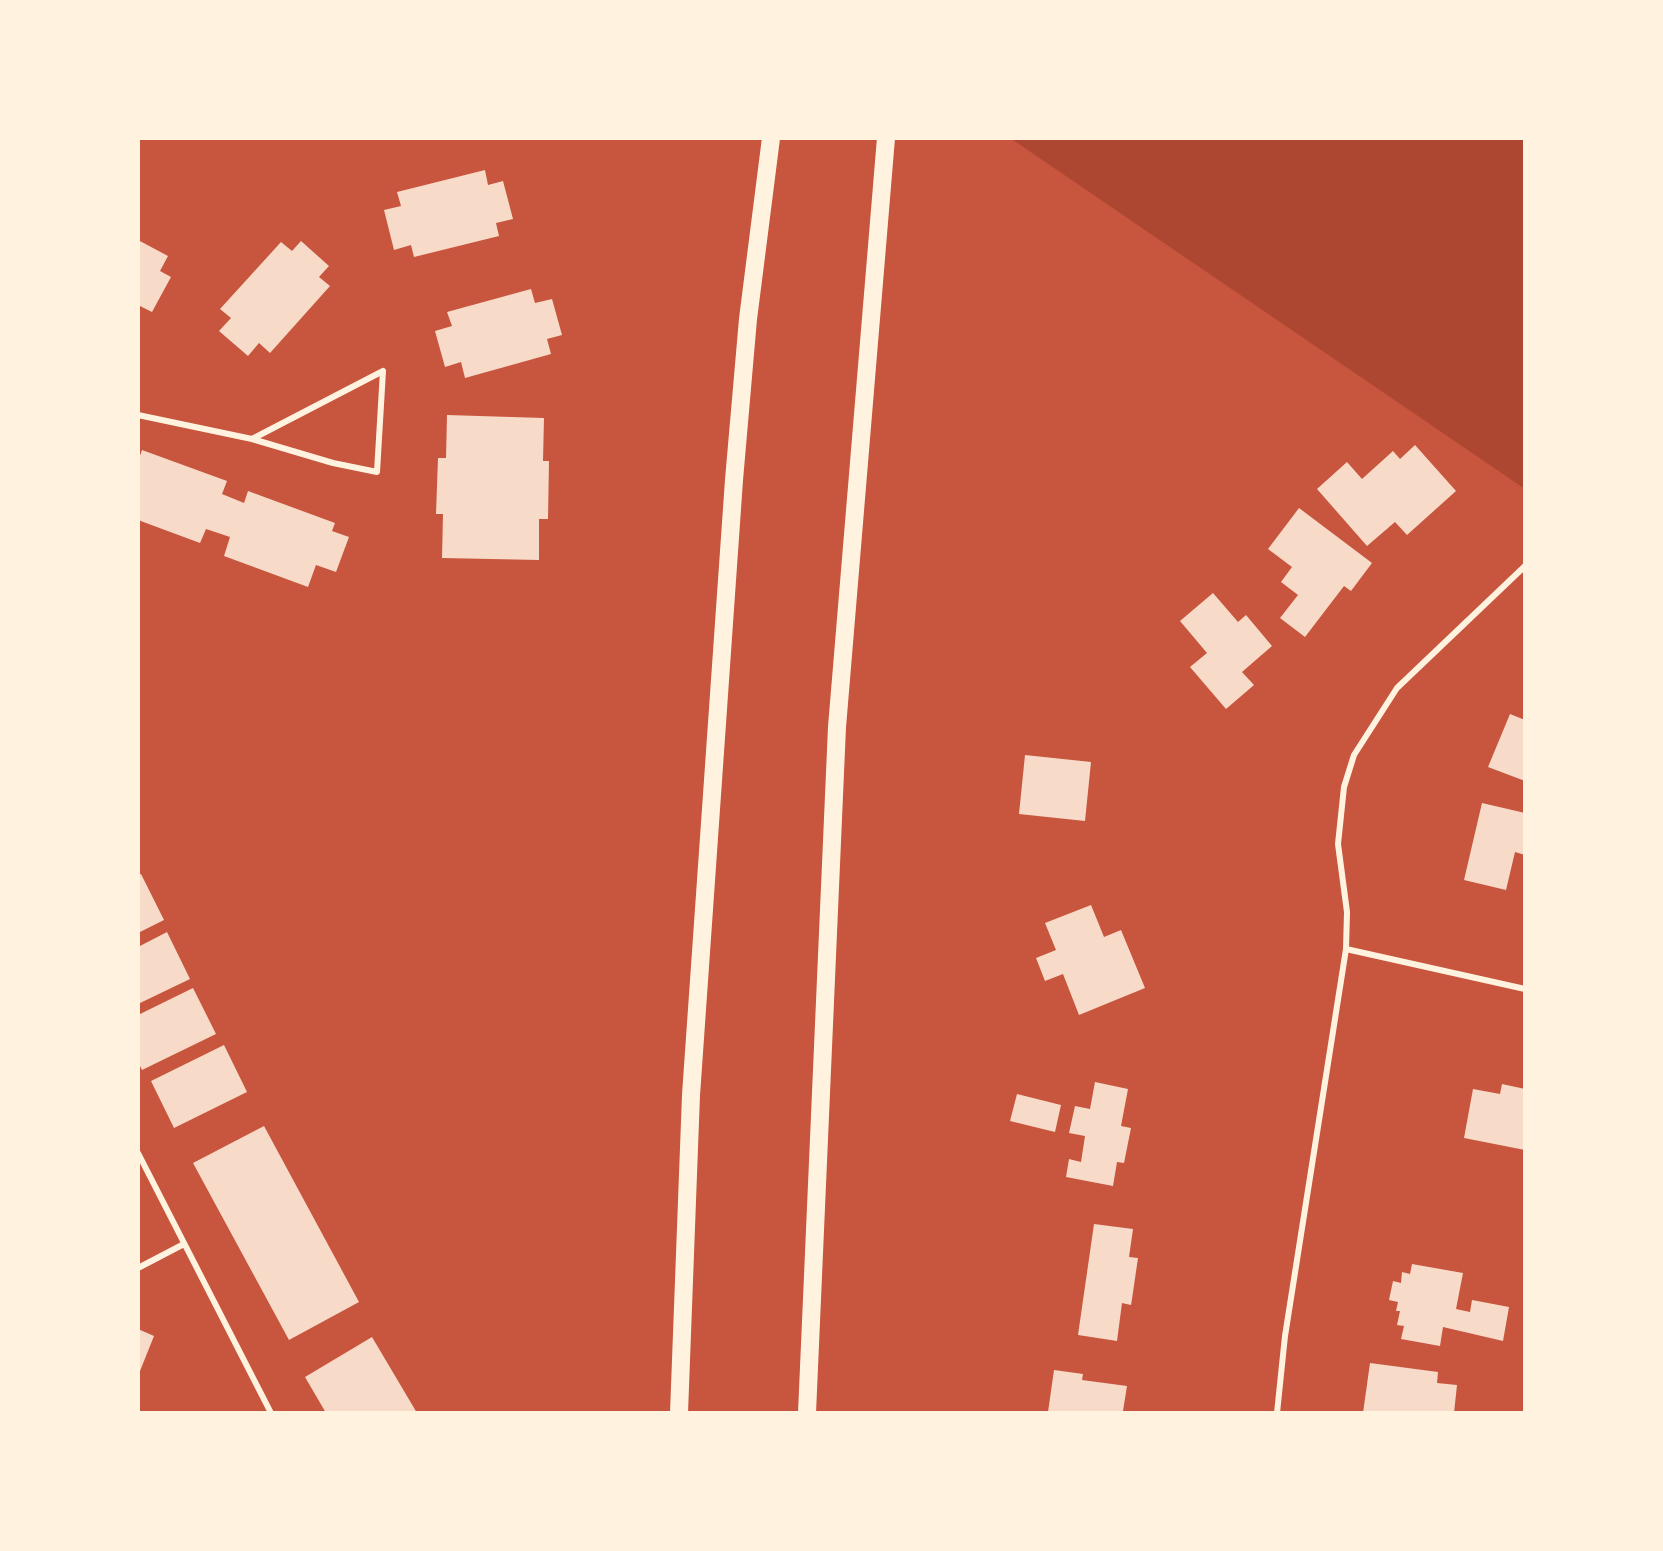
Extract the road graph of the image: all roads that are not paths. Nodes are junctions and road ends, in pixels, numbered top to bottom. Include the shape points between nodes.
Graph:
1 (771, 138) edge
2 (886, 138) edge
3 (138, 415) edge
4 (252, 439) junction
5 (1525, 566) edge
6 (1346, 949) junction
7 (1525, 989) edge
8 (138, 1153) edge
9 (184, 1244) junction
10 (138, 1268) edge
11 (271, 1413) edge
12 (679, 1413) edge
13 (807, 1413) edge
14 (1277, 1413) edge

1 - 12 highway via 748,319 733,492 691,1095
2 - 13 highway via 837,727
3 - 4 street
4 - 4 street via 377,472 383,371
5 - 6 street via 1397,688 1354,755 1344,788 1338,844 1347,912
6 - 7 street
6 - 14 street via 1285,1336
8 - 9 street
9 - 10 street
9 - 11 street

